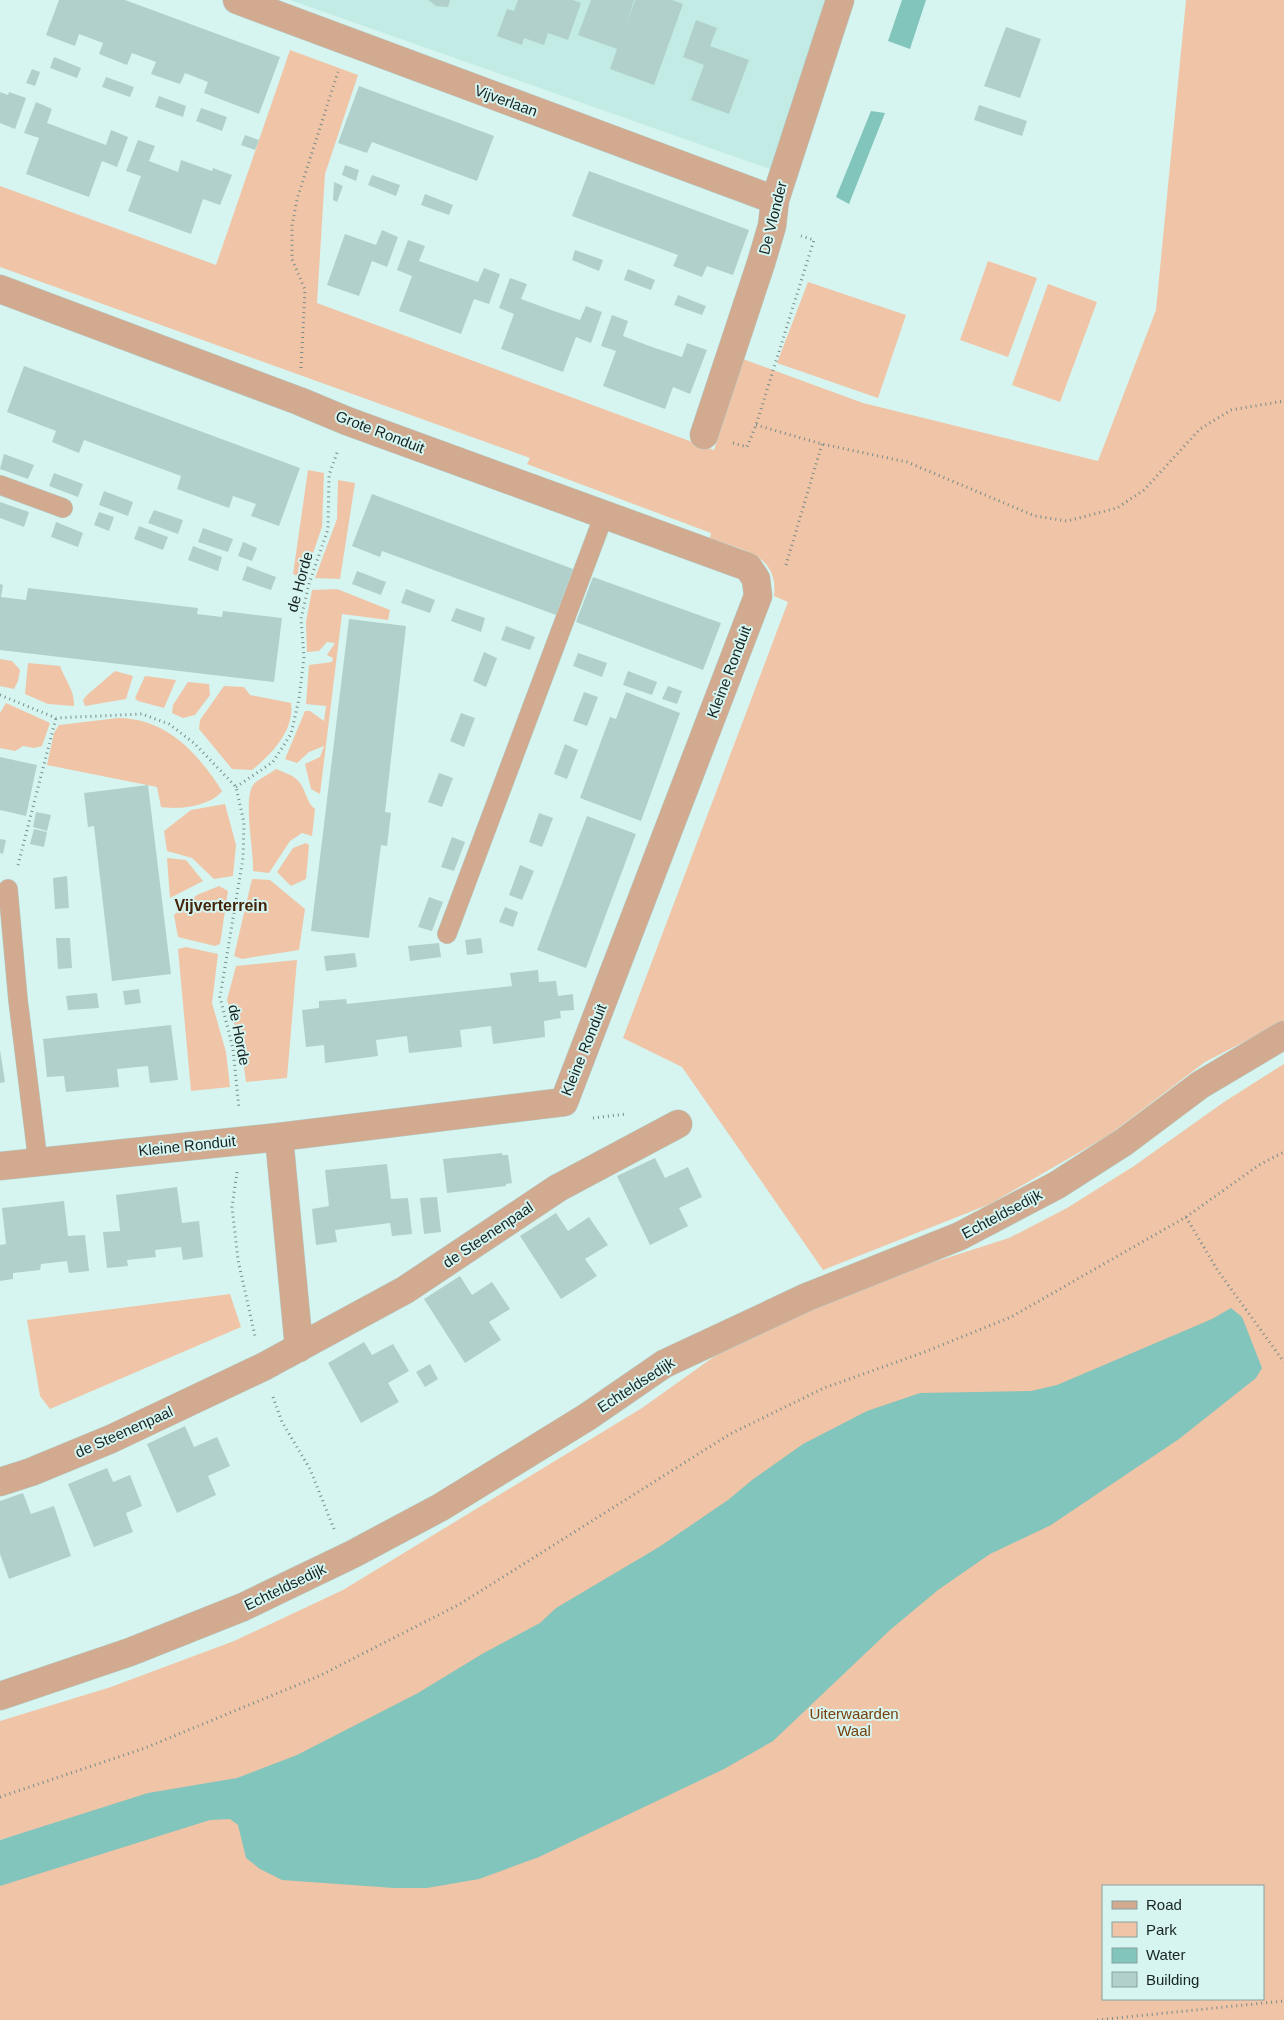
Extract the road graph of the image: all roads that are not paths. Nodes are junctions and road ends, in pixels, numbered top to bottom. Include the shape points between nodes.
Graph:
1 (237, 0) edge
2 (840, 0) edge
3 (775, 200) junction
4 (0, 289) edge
5 (704, 435) road end
6 (0, 485) edge
7 (62, 508) dead end
8 (604, 514) junction
9 (756, 579) joint
10 (8, 888) road end
11 (447, 934) dead end
12 (1284, 1035) edge
13 (678, 1124) dead end
14 (278, 1137) junction
15 (38, 1162) junction
16 (0, 1166) edge
17 (299, 1348) junction
18 (0, 1482) edge
19 (0, 1696) edge

1 - 3 street, Vijverlaan
2 - 3 street, De Vlonder
3 - 5 street, De Vlonder via 772,226
4 - 8 street, Grote Ronduit via 299,400 347,421
6 - 7 lane
8 - 9 street, Grote Ronduit via 748,567
8 - 11 lane
9 - 14 street, Kleine Ronduit via 758,596 564,1102
10 - 15 lane
12 - 19 street, Echteldsedijk via 1200,1085 1124,1142 1057,1185 960,1236 807,1297 664,1364 587,1417 442,1507 353,1554 235,1610 130,1652
13 - 17 street, de Steenenpaal via 558,1188 405,1290
14 - 15 street, Kleine Ronduit
14 - 17 street
15 - 16 street, Kleine Ronduit
17 - 18 street, de Steenenpaal via 111,1439

